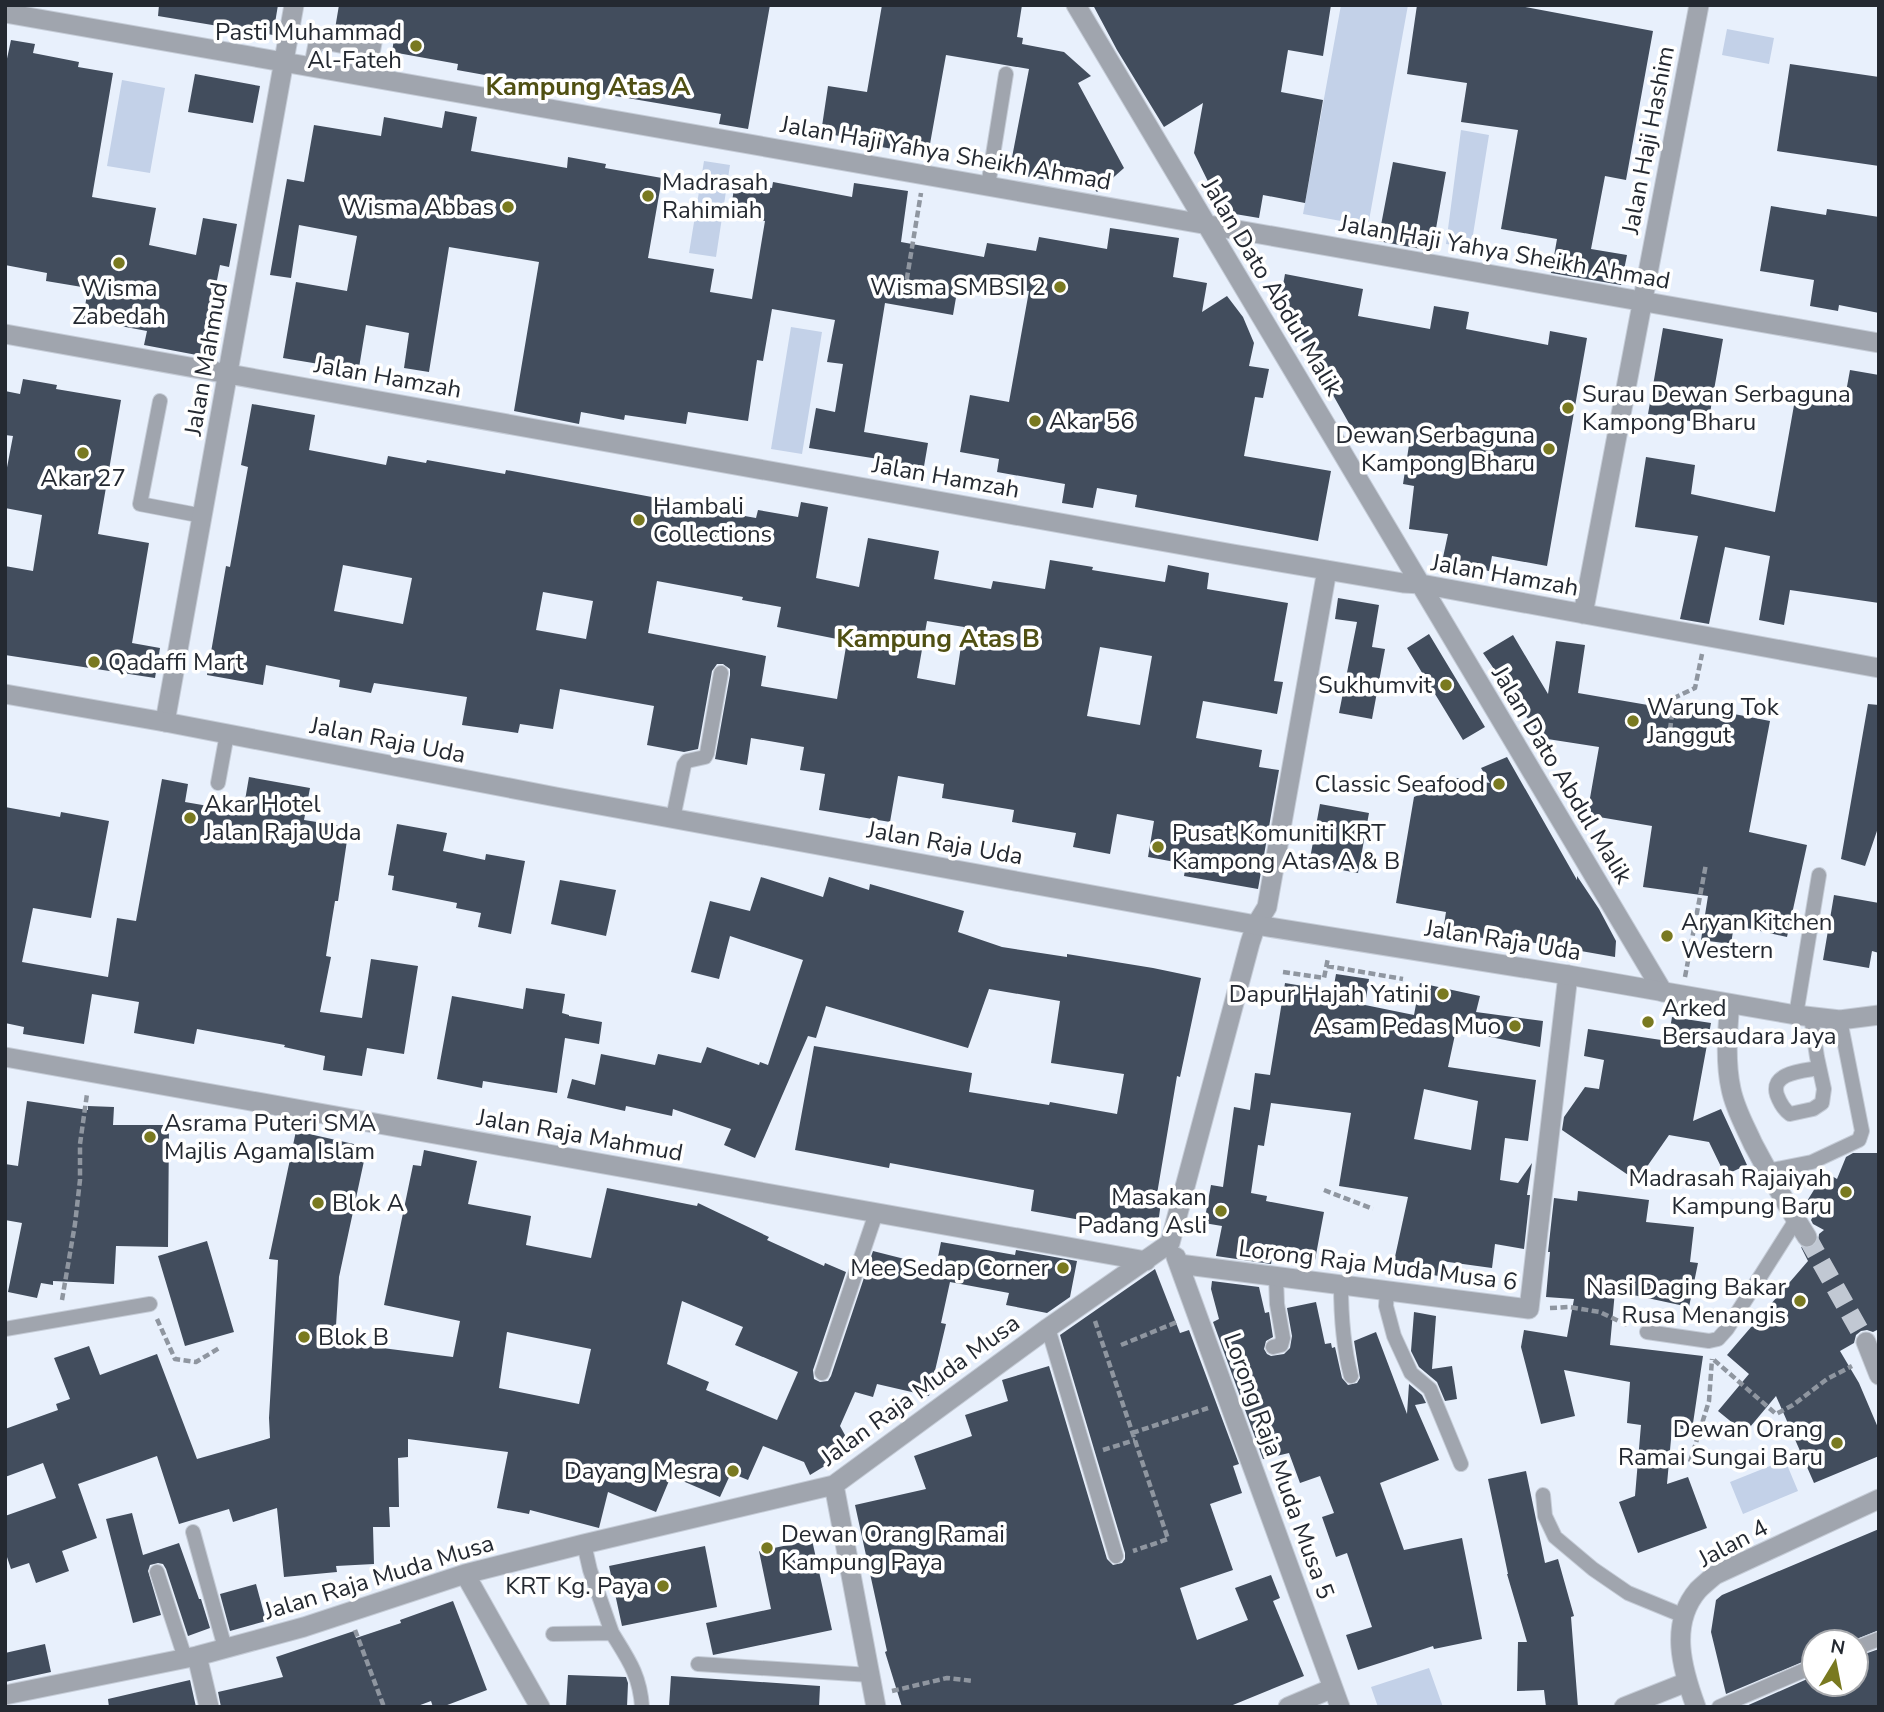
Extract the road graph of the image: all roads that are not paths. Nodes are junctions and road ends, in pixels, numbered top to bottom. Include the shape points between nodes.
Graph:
1 (294, 5) edge
2 (1076, 5) edge
3 (1699, 5) edge
4 (5, 13) edge
5 (376, 34) dead end
6 (373, 52) junction
7 (284, 62) junction
8 (311, 67) junction
9 (1006, 74) dead end
10 (368, 77) junction
11 (988, 186) junction
12 (1206, 223) junction
13 (1642, 301) junction
14 (5, 334) edge
15 (1879, 343) edge
16 (228, 374) junction
17 (160, 401) dead end
18 (203, 516) junction
19 (1326, 570) junction
20 (1421, 584) junction
21 (1583, 614) junction
22 (1879, 668) edge
23 (721, 673) dead end
24 (5, 694) edge
25 (165, 722) junction
26 (227, 734) junction
27 (218, 783) dead end
28 (674, 818) junction
29 (1819, 875) dead end
30 (1256, 925) junction
31 (1568, 975) junction
32 (1672, 993) junction
33 (1730, 1004) junction
34 (1879, 1014) edge
35 (1804, 1016) junction
36 (1840, 1020) junction
37 (5, 1057) edge
38 (1819, 1068) dead end
39 (1767, 1171) junction
40 (876, 1213) junction
41 (1796, 1220) junction
42 (1807, 1237) tunnel mouth
43 (1170, 1243) junction
44 (1146, 1261) junction
45 (1179, 1264) junction
46 (1276, 1276) junction
47 (1341, 1285) junction
48 (1387, 1291) junction
49 (150, 1304) road end
50 (1048, 1328) junction
51 (5, 1329) edge
52 (1647, 1332) road end
53 (1273, 1348) dead end
54 (822, 1373) dead end
55 (1351, 1376) dead end
56 (1461, 1464) dead end
57 (834, 1485) junction
58 (1543, 1495) dead end
59 (1879, 1499) edge
60 (193, 1532) dead end
61 (584, 1544) junction
62 (1116, 1556) road end
63 (157, 1572) dead end
64 (465, 1574) junction
65 (1684, 1616) junction
66 (612, 1633) junction
67 (553, 1634) dead end
68 (225, 1648) junction
69 (191, 1657) junction
70 (698, 1664) dead end
71 (1800, 1672) edge
72 (870, 1675) junction
73 (1687, 1682) junction
74 (5, 1695) edge
75 (1337, 1698) edge
76 (875, 1701) edge
77 (209, 1707) edge
78 (540, 1707) edge
79 (642, 1707) edge
80 (1288, 1707) edge
81 (1624, 1707) edge
82 (1696, 1707) edge
83 (1719, 1707) edge

1 - 7 street, Jalan Mahmud
2 - 12 street, Jalan Dato Abdul Malik
3 - 13 street, Jalan Haji Hashim
4 - 7 street, Jalan Haji Yahya Sheikh Ahmad
5 - 6 lane
6 - 8 lane via 316,41
6 - 10 lane
7 - 8 street, Jalan Haji Yahya Sheikh Ahmad
7 - 16 street, Jalan Mahmud
8 - 10 street, Jalan Haji Yahya Sheikh Ahmad
9 - 11 lane
10 - 11 street, Jalan Haji Yahya Sheikh Ahmad
11 - 12 street, Jalan Haji Yahya Sheikh Ahmad
12 - 13 street, Jalan Haji Yahya Sheikh Ahmad
12 - 20 street, Jalan Dato Abdul Malik
13 - 15 street, Jalan Haji Yahya Sheikh Ahmad
13 - 21 street, Jalan Haji Hashim
14 - 16 street, Jalan Hamzah
16 - 18 street, Jalan Mahmud
16 - 19 street, Jalan Hamzah
17 - 18 lane via 140,504
18 - 25 street, Jalan Mahmud
19 - 20 street, Jalan Hamzah
19 - 30 street via 1267,907
20 - 21 street, Jalan Hamzah
20 - 32 street, Jalan Dato Abdul Malik
21 - 22 street, Jalan Hamzah
23 - 28 lane via 708,753 684,765
24 - 25 street, Jalan Raja Uda
25 - 26 street, Jalan Raja Uda
26 - 27 lane
26 - 28 street, Jalan Raja Uda
28 - 30 street, Jalan Raja Uda
29 - 35 lane
30 - 31 street, Jalan Raja Uda
30 - 43 street
31 - 32 street, Jalan Raja Uda
31 - 48 street, Lorong Raja Muda Musa 6 via 1529,1309
32 - 33 street, Jalan Raja Uda
33 - 35 street, Jalan Raja Uda
33 - 39 street via 1731,1088
34 - 36 street, Jalan Raja Uda
35 - 36 street, Jalan Raja Uda
35 - 38 lane
36 - 39 lane via 1862,1131 1859,1140 1812,1162
37 - 40 street, Jalan Raja Mahmud
39 - 41 street
40 - 44 street, Jalan Raja Mahmud
40 - 54 lane
41 - 42 street
41 - 52 lane via 1718,1339
43 - 44 street, Jalan Raja Muda Musa
43 - 45 street, Lorong Raja Muda Musa 5
44 - 50 street, Jalan Raja Muda Musa
45 - 46 street, Lorong Raja Muda Musa 6
45 - 75 street, Lorong Raja Muda Musa 5
46 - 47 street, Lorong Raja Muda Musa 6
46 - 53 lane via 1283,1338 1281,1345
47 - 48 street, Lorong Raja Muda Musa 6
47 - 55 lane
48 - 56 lane via 1394,1336 1411,1373 1430,1389
49 - 51 lane
50 - 57 street, Jalan Raja Muda Musa
50 - 62 lane
57 - 61 street, Jalan Raja Muda Musa
57 - 72 street
58 - 65 lane via 1545,1516 1555,1537 1628,1593
59 - 65 street, Jalan 4 via 1715,1575 1697,1591
60 - 68 lane
61 - 64 street, Jalan Raja Muda Musa
61 - 66 lane
63 - 69 lane
64 - 68 street, Jalan Raja Muda Musa
64 - 78 street
65 - 73 street, Jalan 4 via 1680,1638
66 - 67 lane
66 - 79 lane via 631,1662
68 - 69 street, Jalan Raja Muda Musa
69 - 74 street, Jalan Raja Muda Musa
69 - 77 street
70 - 72 lane
71 - 83 lane
72 - 76 street
73 - 81 street
73 - 82 street, Jalan 4
75 - 80 street

